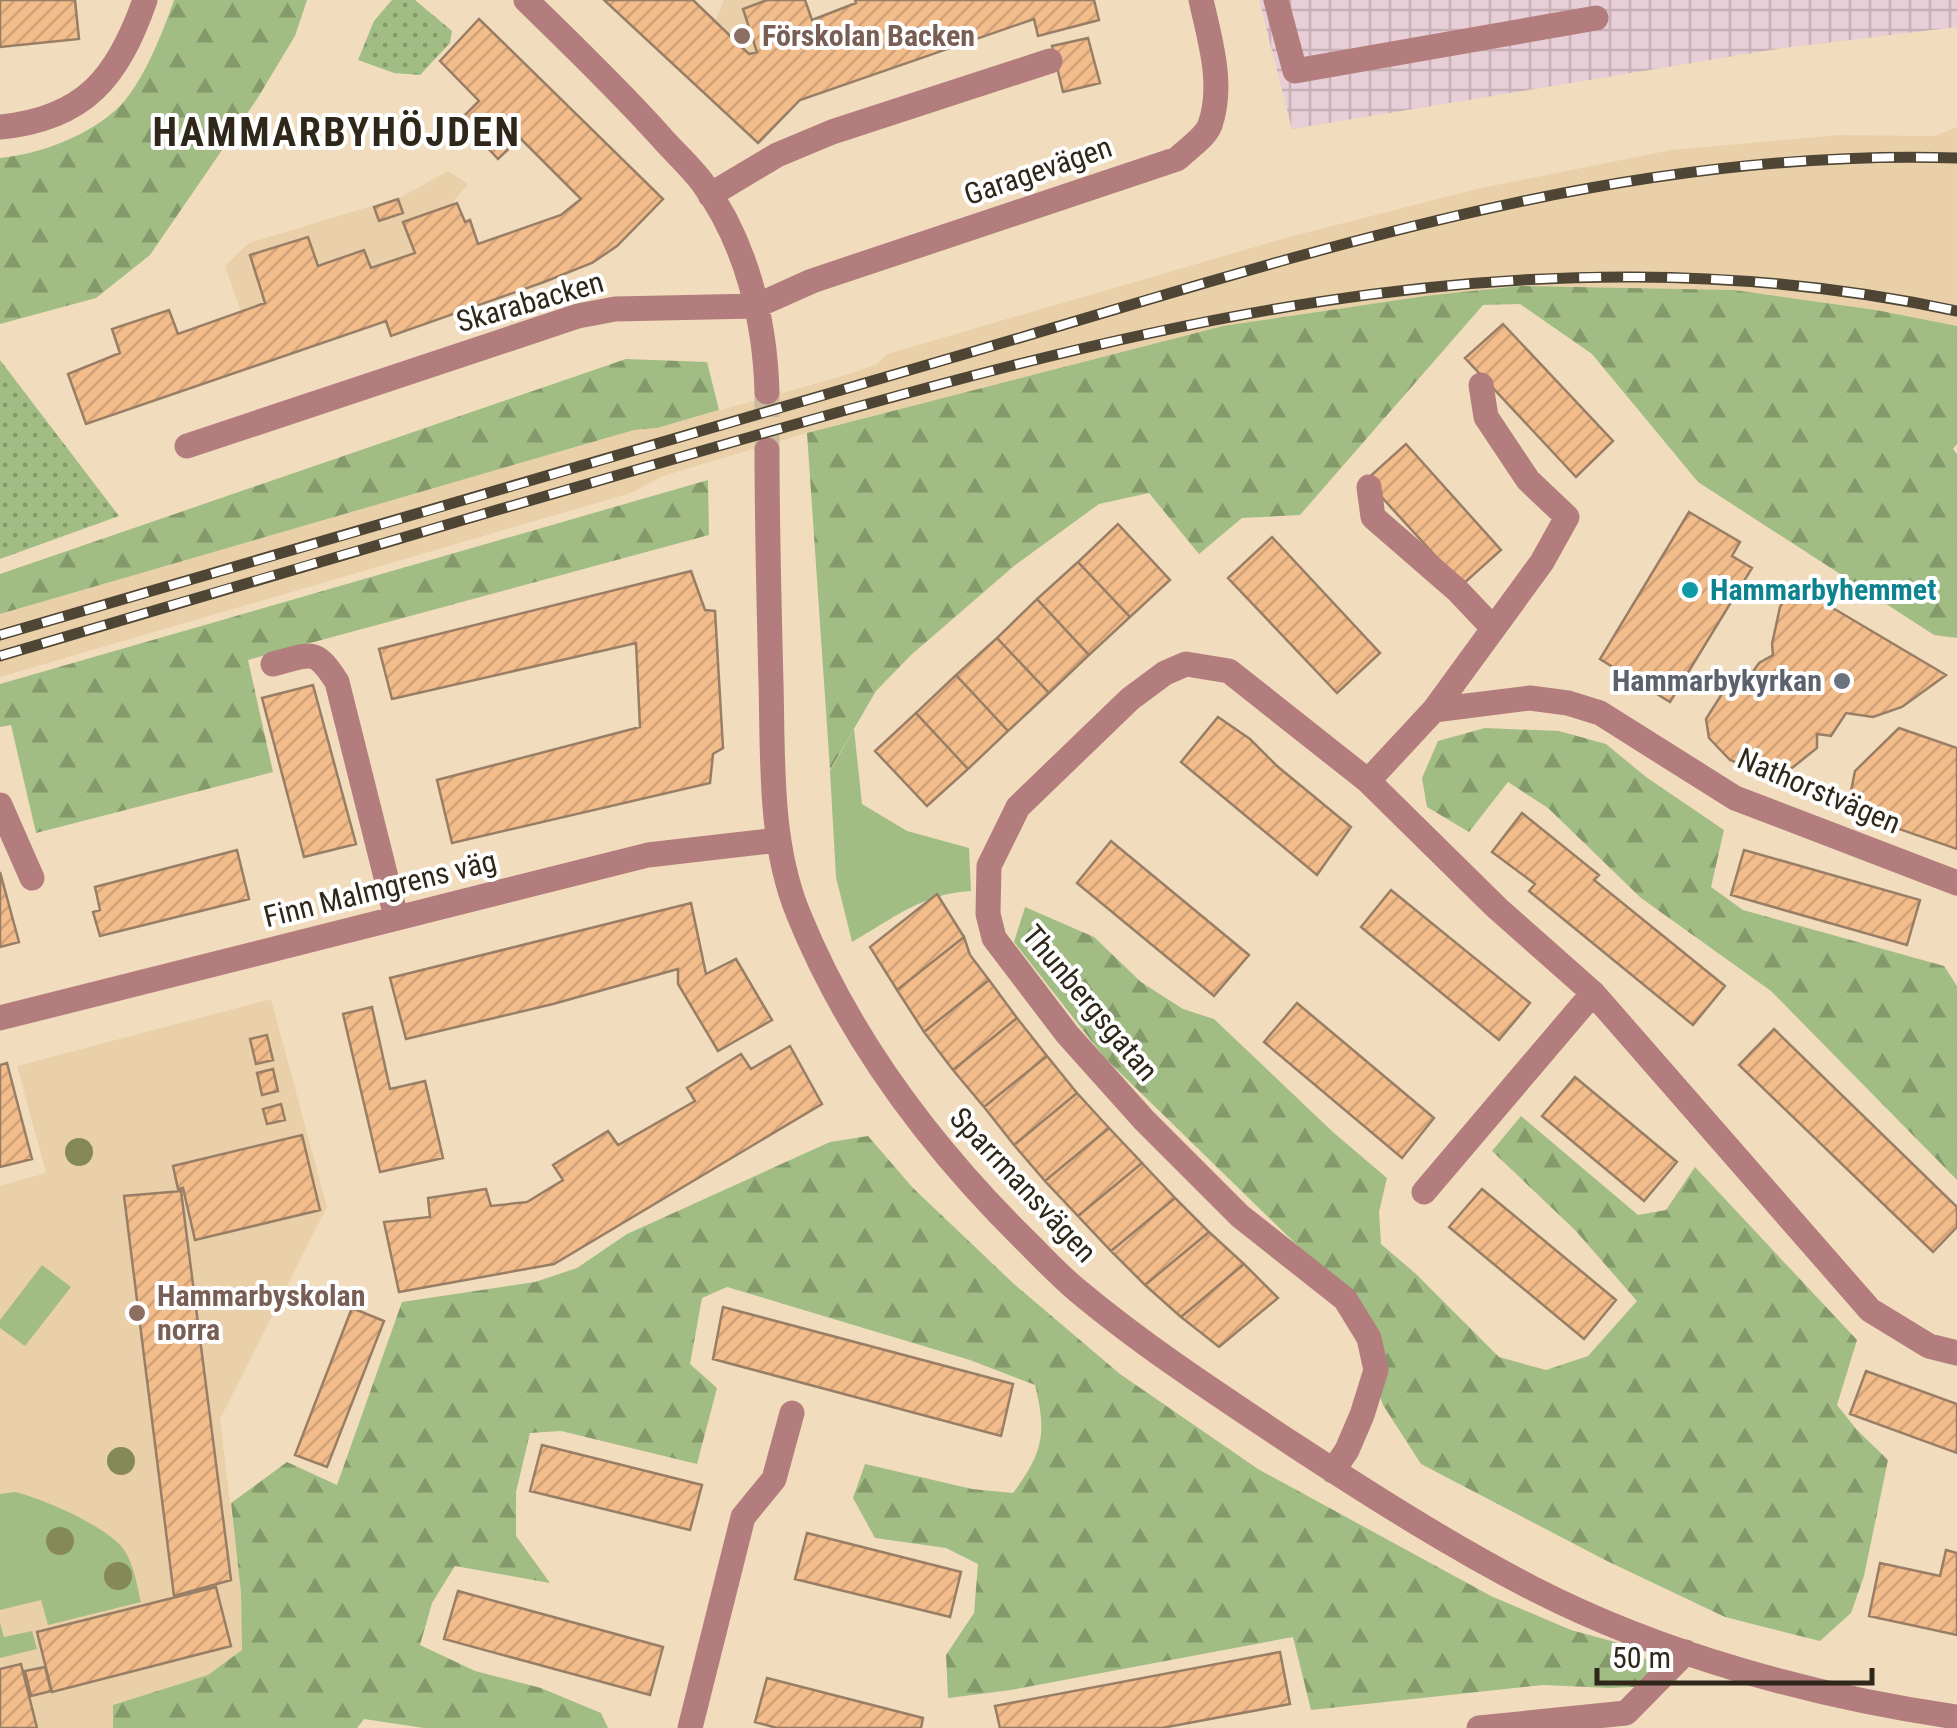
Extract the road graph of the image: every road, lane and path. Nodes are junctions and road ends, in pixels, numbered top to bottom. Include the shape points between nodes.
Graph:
1 (145, 0) edge
2 (526, 0) edge
3 (1201, 0) edge
4 (1276, 0) edge
5 (1596, 18) dead end
6 (1050, 61) dead end
7 (0, 127) edge
8 (710, 195) junction
9 (756, 306) junction
10 (1481, 385) dead end
11 (767, 392) tunnel mouth
12 (187, 446) dead end
13 (767, 450) tunnel mouth
14 (1368, 487) dead end
15 (1492, 627) junction
16 (273, 664) dead end
17 (1434, 710) junction
18 (1368, 780) junction
19 (0, 805) edge
20 (778, 840) junction
21 (32, 878) dead end
22 (1957, 883) edge
23 (396, 917) junction
24 (1593, 993) junction
25 (0, 1018) edge
26 (1424, 1192) dead end
27 (1957, 1353) edge
28 (792, 1413) dead end
29 (1334, 1470) junction
30 (1686, 1652) junction
31 (1957, 1717) edge
32 (690, 1728) edge
33 (1479, 1728) edge

1 - 7 street via 99,88 74,108
2 - 8 street via 625,97
3 - 9 street, Garagevägen via 1213,52 1214,102 1210,128 1177,158 812,281
4 - 5 street via 1295,71
6 - 8 street via 832,132
8 - 9 street via 736,243
9 - 11 street
9 - 12 street, Skarabacken via 578,316
10 - 15 street via 1486,418 1528,480 1567,517
13 - 20 street, Sparrmansvägen
14 - 15 street via 1374,518
15 - 17 street
16 - 23 street via 312,654 337,682
17 - 18 street
17 - 22 street, Nathorstvägen via 1530,698 1600,713 1736,798
18 - 24 street, Thunbergsgatan
18 - 29 street, Thunbergsgatan via 1229,671 1186,664 1130,699 1018,807 988,866 994,938 1067,1034 1240,1216 1344,1299 1369,1338 1376,1370
19 - 21 street
20 - 23 street, Finn Malmgrens väg via 648,855
20 - 29 street, Sparrmansvägen via 796,910 868,1051 956,1168 1076,1290
23 - 25 street, Finn Malmgrens väg
24 - 26 street
24 - 27 street, Thunbergsgatan via 1870,1310 1929,1346
28 - 32 street via 774,1480 743,1517
29 - 30 street, Sparrmansvägen via 1534,1589
30 - 31 street, Sparrmansvägen via 1809,1688
30 - 33 street via 1626,1713

